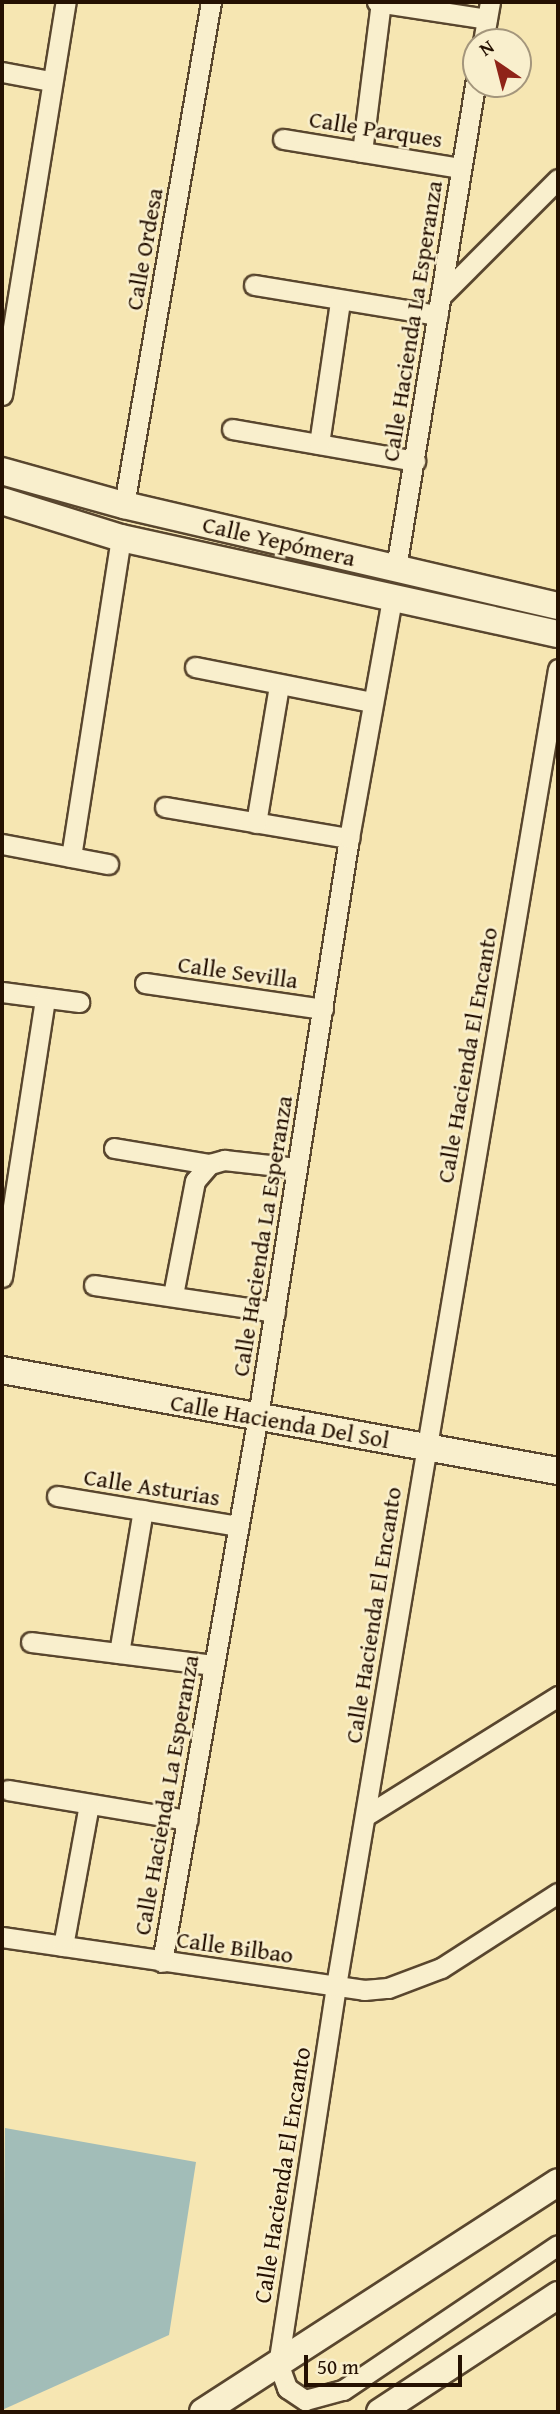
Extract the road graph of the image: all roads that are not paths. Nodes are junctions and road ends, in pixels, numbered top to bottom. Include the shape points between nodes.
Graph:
1 (66, 2) edge
2 (211, 2) edge
3 (379, 2) edge
4 (488, 10) edge
5 (485, 28) edge
6 (2, 72) edge
7 (50, 81) junction
8 (473, 98) edge
9 (283, 139) dead end
10 (362, 152) junction
11 (461, 168) junction
12 (558, 179) edge
13 (254, 285) dead end
14 (341, 301) junction
15 (440, 305) junction
16 (2, 395) edge
17 (232, 429) dead end
18 (319, 444) junction
19 (415, 461) junction
20 (2, 471) edge
21 (2, 501) edge
22 (124, 505) junction
23 (121, 538) junction
24 (396, 568) junction
25 (392, 600) junction
26 (558, 606) edge
27 (558, 634) edge
28 (195, 667) dead end
29 (558, 669) edge
30 (279, 686) junction
31 (372, 702) junction
32 (165, 807) dead end
33 (256, 822) junction
34 (349, 838) junction
35 (2, 844) edge
36 (71, 857) junction
37 (108, 864) dead end
38 (145, 983) dead end
39 (2, 992) edge
40 (45, 999) junction
41 (79, 1002) dead end
42 (323, 1009) junction
43 (114, 1148) dead end
44 (211, 1164) junction
45 (297, 1168) junction
46 (2, 1277) edge
47 (94, 1285) dead end
48 (173, 1295) junction
49 (275, 1312) junction
50 (2, 1370) edge
51 (258, 1416) junction
52 (424, 1447) junction
53 (558, 1471) edge
54 (57, 1496) dead end
55 (144, 1510) junction
56 (239, 1525) junction
57 (32, 1642) dead end
58 (119, 1653) junction
59 (214, 1665) junction
60 (558, 1696) edge
61 (8, 1790) dead end
62 (89, 1805) junction
63 (367, 1815) junction
64 (188, 1820) junction
65 (558, 1893) edge
66 (2, 1937) edge
67 (63, 1946) junction
68 (162, 1962) junction
69 (336, 1986) junction
70 (558, 2182) edge
71 (558, 2245) edge
72 (558, 2295) edge
73 (278, 2363) junction
74 (203, 2412) edge
75 (380, 2412) edge

1 - 7 street
2 - 22 street, Calle Ordesa
3 - 4 street
3 - 10 street
4 - 5 street
6 - 7 street
7 - 16 street
8 - 11 street, Calle Hacienda La Esperanza
9 - 10 street, Calle Parques
10 - 11 street, Calle Parques
11 - 15 street, Calle Hacienda La Esperanza
12 - 15 street
13 - 14 street
14 - 15 street
14 - 18 street
15 - 19 street, Calle Hacienda La Esperanza
17 - 18 street
18 - 19 street
19 - 24 street, Calle Hacienda La Esperanza
20 - 22 street, Calle Yepómera
21 - 23 street, Calle Yepómera
22 - 24 street, Calle Yepómera
23 - 25 street, Calle Yepómera
23 - 36 street
24 - 26 street, Calle Yepómera
25 - 27 street, Calle Yepómera
25 - 31 street, Calle Hacienda La Esperanza
28 - 30 street
29 - 52 street, Calle Hacienda El Encanto
30 - 31 street
30 - 33 street
31 - 34 street, Calle Hacienda La Esperanza
32 - 33 street
33 - 34 street
34 - 42 street, Calle Hacienda La Esperanza
35 - 36 street
36 - 37 street
38 - 42 street, Calle Sevilla
39 - 40 street
40 - 41 street
40 - 46 street
42 - 45 street, Calle Hacienda La Esperanza
43 - 44 street
44 - 45 street via 224,1160
44 - 48 street via 195,1181
45 - 49 street, Calle Hacienda La Esperanza
47 - 48 street
48 - 49 street
49 - 51 street, Calle Hacienda La Esperanza
50 - 51 street, Calle Hacienda Del Sol
51 - 52 street, Calle Hacienda Del Sol
51 - 56 street, Calle Hacienda La Esperanza
52 - 53 street, Calle Hacienda Del Sol
52 - 63 street, Calle Hacienda El Encanto
54 - 55 street, Calle Asturias
55 - 56 street, Calle Asturias
55 - 58 street
56 - 59 street, Calle Hacienda La Esperanza
57 - 58 street
58 - 59 street
59 - 64 street, Calle Hacienda La Esperanza
60 - 63 street
61 - 62 street
62 - 64 street
62 - 67 street
63 - 69 street, Calle Hacienda El Encanto
64 - 68 street, Calle Hacienda La Esperanza
65 - 69 street, Calle Bilbao via 414,1981 363,1990
66 - 67 street, Calle Bilbao
67 - 68 street, Calle Bilbao
68 - 69 street, Calle Bilbao
69 - 73 street, Calle Hacienda El Encanto
70 - 73 street
71 - 73 street via 343,2390 305,2400 288,2388
72 - 75 street
73 - 74 street

